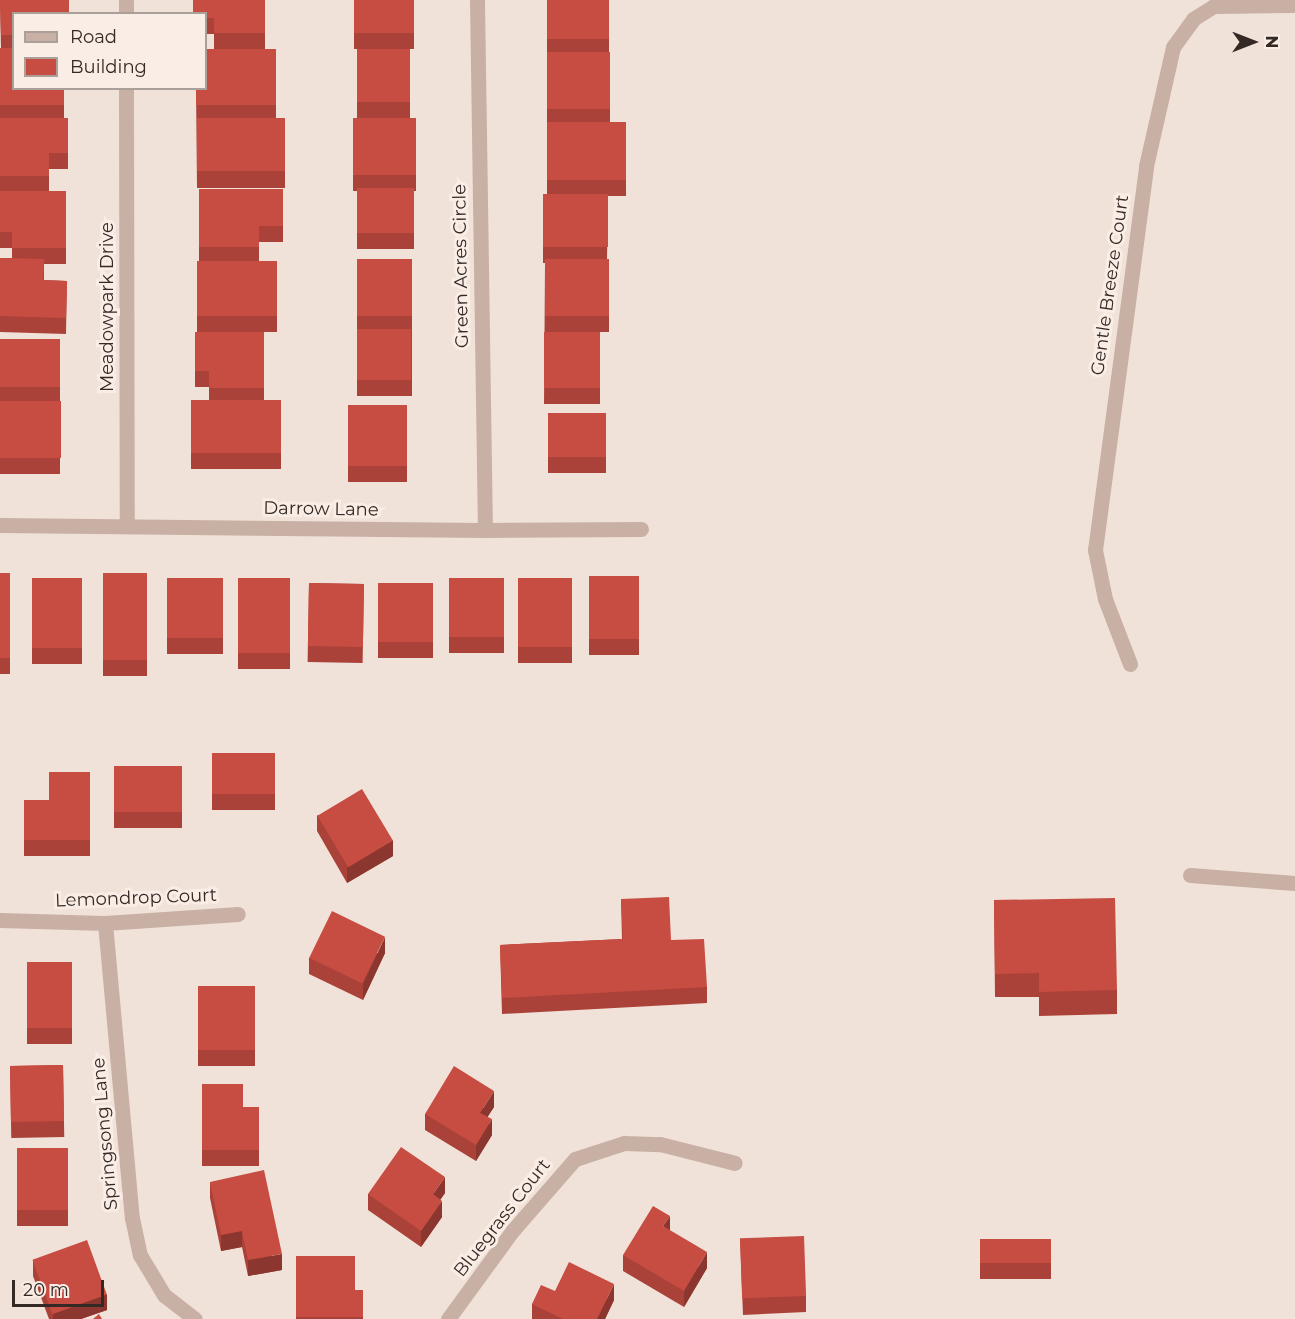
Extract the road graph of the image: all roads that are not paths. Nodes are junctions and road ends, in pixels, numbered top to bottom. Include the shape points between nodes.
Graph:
1 (477, 0) edge
2 (1295, 5) edge
3 (126, 90) edge
4 (0, 525) edge
5 (127, 526) junction
6 (642, 529) dead end
7 (485, 530) junction
8 (1130, 664) dead end
9 (1190, 875) dead end
10 (1295, 882) edge
11 (238, 914) dead end
12 (0, 920) edge
13 (105, 923) junction
14 (735, 1163) dead end
15 (195, 1319) edge
16 (448, 1319) edge

1 - 7 street, Green Acres Circle
2 - 8 street, Gentle Breeze Court via 1214,6 1193,19 1173,47 1146,166 1095,550 1106,599
3 - 5 street, Meadowpark Drive
4 - 5 street, Darrow Lane
5 - 7 street, Darrow Lane
6 - 7 street, Darrow Lane
9 - 10 street
11 - 13 street, Lemondrop Court
12 - 13 street, Lemondrop Court
13 - 15 street, Springsong Lane via 132,1218 140,1255 164,1295
14 - 16 street, Bluegrass Court via 660,1144 624,1143 575,1159 513,1230

